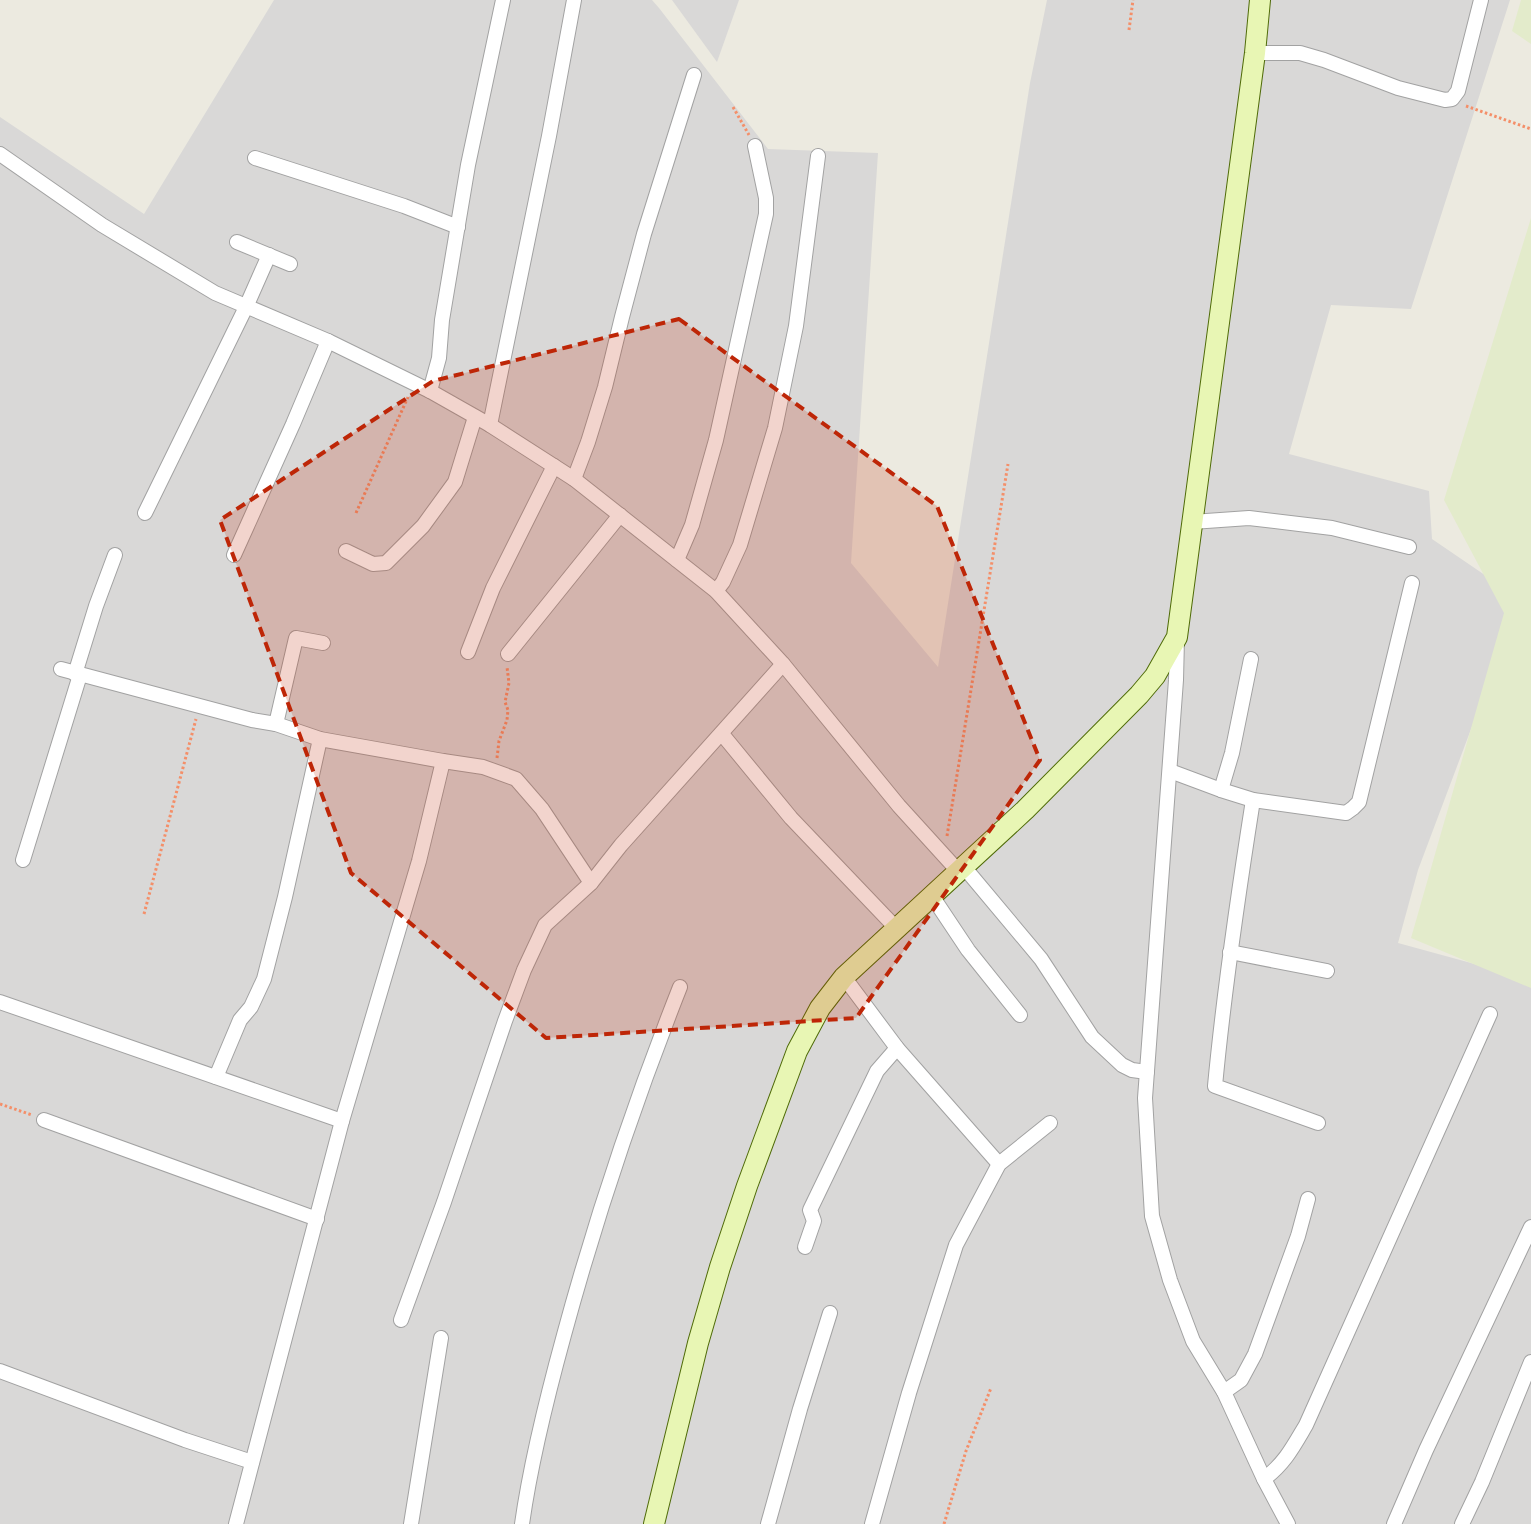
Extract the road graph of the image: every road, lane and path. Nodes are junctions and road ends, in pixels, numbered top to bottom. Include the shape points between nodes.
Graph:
1 (503, 0) edge
2 (574, 0) edge
3 (1134, 0) edge
4 (1260, 0) edge
5 (1481, 0) edge
6 (1129, 30) dead end
7 (1255, 53) junction
8 (694, 75) dead end
9 (1452, 99) junction
10 (733, 107) dead end
11 (1531, 128) edge
12 (755, 146) joint
13 (0, 154) edge
14 (818, 156) dead end
15 (255, 158) dead end
16 (458, 227) junction
17 (237, 242) dead end
18 (269, 255) junction
19 (290, 264) dead end
20 (246, 307) junction
21 (328, 341) junction
22 (414, 383) junction
23 (430, 391) junction
24 (475, 417) junction
25 (490, 425) junction
26 (1008, 464) dead end
27 (554, 466) junction
28 (574, 479) junction
29 (145, 513) dead end
30 (356, 513) dead end
31 (620, 515) junction
32 (1192, 522) junction
33 (1409, 547) dead end
34 (346, 551) dead end
35 (234, 555) dead end
36 (115, 556) dead end
37 (677, 560) junction
38 (1412, 583) dead end
39 (716, 592) junction
40 (1178, 637) junction
41 (323, 643) dead end
42 (468, 652) dead end
43 (508, 654) joint
44 (1251, 659) dead end
45 (783, 664) junction
46 (61, 670) dead end
47 (78, 675) junction
48 (199, 706) junction
49 (276, 724) junction
50 (722, 734) junction
51 (320, 739) junction
52 (443, 761) junction
53 (496, 771) junction
54 (1170, 771) junction
55 (1221, 790) junction
56 (1253, 800) junction
57 (946, 844) dead end
58 (23, 860) dead end
59 (962, 869) junction
60 (591, 883) junction
61 (932, 896) junction
62 (144, 914) dead end
63 (897, 929) junction
64 (1230, 952) junction
65 (1327, 971) dead end
66 (844, 977) junction
67 (680, 987) dead end
68 (0, 1002) edge
69 (1490, 1014) dead end
70 (1020, 1015) dead end
71 (896, 1048) junction
72 (1147, 1072) junction
73 (216, 1077) junction
74 (0, 1104) edge
75 (44, 1120) joint
76 (342, 1121) junction
77 (1050, 1123) dead end
78 (1318, 1123) dead end
79 (999, 1164) junction
80 (1308, 1199) dead end
81 (317, 1219) junction
82 (1531, 1227) edge
83 (804, 1247) dead end
84 (830, 1313) dead end
85 (401, 1320) dead end
86 (441, 1338) dead end
87 (1531, 1362) edge
88 (0, 1371) edge
89 (991, 1388) dead end
90 (1224, 1392) junction
91 (252, 1462) junction
92 (1264, 1479) junction
93 (236, 1524) edge
94 (411, 1524) edge
95 (522, 1524) edge
96 (654, 1524) edge
97 (768, 1524) edge
98 (872, 1524) edge
99 (944, 1524) edge
100 (1288, 1524) edge
101 (1394, 1524) edge
102 (1462, 1524) edge

1 - 16 street
2 - 25 street
3 - 6 path
4 - 7 main road
5 - 9 street via 1463,74
7 - 9 street via 1300,53 1398,88
7 - 32 main road
8 - 28 street via 644,234 605,387
9 - 11 path
10 - 12 path
12 - 37 street via 766,198 766,214 716,440 692,525
13 - 20 street via 171,268
14 - 39 street via 796,326 775,428 740,546
15 - 16 street via 404,206
16 - 23 street via 439,358
17 - 18 street
18 - 19 street
18 - 20 street
20 - 21 street
20 - 29 street
21 - 22 street
21 - 35 street
22 - 23 street
22 - 30 path
23 - 24 street
24 - 25 street
24 - 34 street via 455,482 424,526 386,562 373,564
25 - 27 street
26 - 57 path
27 - 28 street
27 - 42 street via 493,588
28 - 31 street
31 - 37 street
31 - 43 street
32 - 33 street via 1249,518 1332,528
32 - 40 main road
36 - 47 street via 96,606
37 - 39 street
38 - 56 street via 1358,802 1346,813
39 - 45 street
40 - 54 street
40 - 59 main road via 1155,676 1139,695
41 - 49 street via 296,638
43 - 53 path via 507,720 497,751
44 - 55 street
45 - 50 street
45 - 59 street via 899,806
46 - 47 street
47 - 48 street
47 - 58 street
48 - 49 street
48 - 62 path
49 - 51 street
50 - 60 street via 621,845
50 - 63 street via 791,818
51 - 52 street
51 - 73 street via 264,980 251,1007 240,1020
52 - 53 street
52 - 76 street via 419,861
53 - 60 street via 516,779 542,809
54 - 55 street
54 - 72 street
55 - 56 street
56 - 64 street
59 - 61 main road
59 - 72 street via 1042,959 1092,1037 1122,1065
60 - 85 street via 545,925 528,962
61 - 63 main road
61 - 70 street via 968,950
63 - 66 main road
64 - 65 street
64 - 78 street via 1215,1086
66 - 71 street
66 - 96 main road via 820,1008 797,1051 748,1186 698,1343
67 - 95 street via 651,1061 586,1254 550,1388
68 - 73 street
69 - 92 street via 1306,1425 1288,1456
71 - 79 street
71 - 83 street via 877,1071 810,1210 814,1221
72 - 90 street via 1145,1098 1152,1216 1170,1280 1193,1341
73 - 76 street
74 - 75 path
75 - 81 street
76 - 81 street
77 - 79 street
79 - 98 street via 956,1245 909,1392
80 - 90 street via 1256,1354 1241,1380
81 - 91 street
82 - 101 street
84 - 97 street
86 - 94 street
87 - 102 street
88 - 91 street
89 - 99 path via 966,1450
90 - 92 street
91 - 93 street
92 - 100 street

